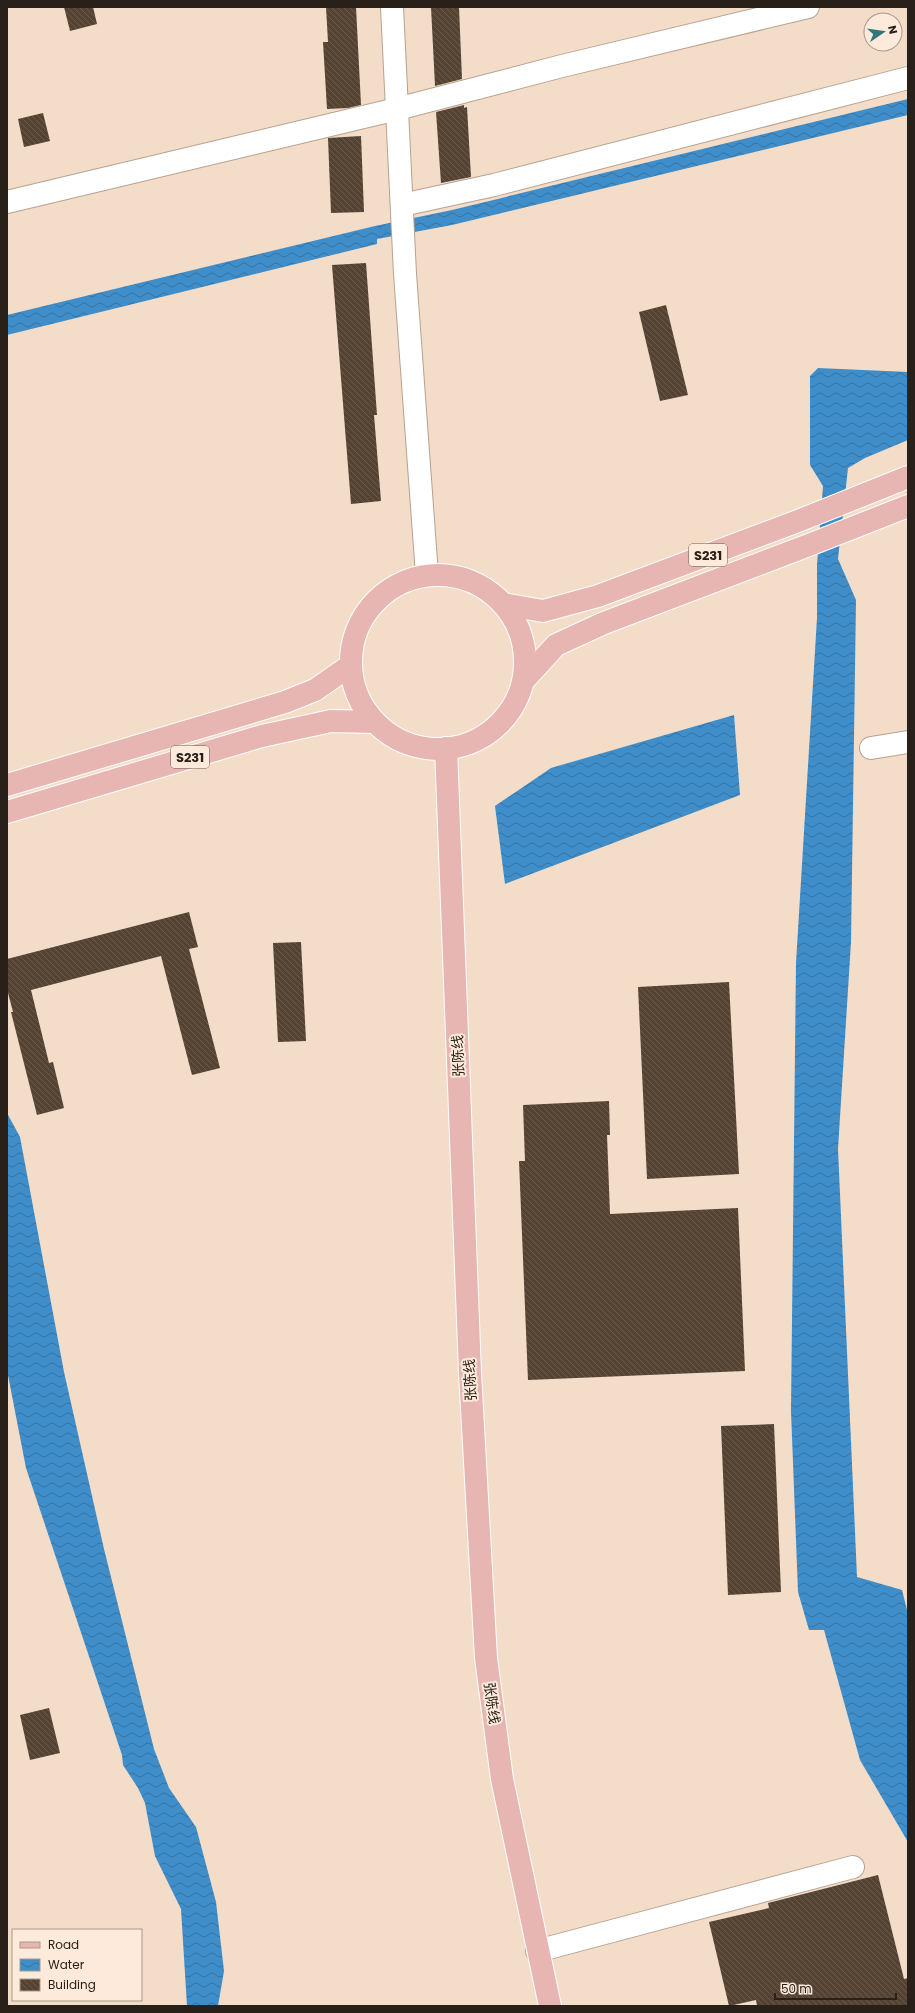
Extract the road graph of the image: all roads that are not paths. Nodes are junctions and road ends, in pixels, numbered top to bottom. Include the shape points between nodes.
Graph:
1 (392, 7) edge
2 (808, 7) edge
3 (908, 78) edge
4 (397, 109) junction
5 (7, 202) edge
6 (402, 205) junction
7 (908, 477) edge
8 (908, 506) edge
9 (427, 576) junction
10 (503, 604) junction
11 (351, 665) junction
12 (524, 680) junction
13 (375, 722) junction
14 (908, 742) edge
15 (446, 748) junction
16 (871, 748) dead end
17 (7, 785) edge
18 (7, 812) edge
19 (853, 1867) dead end
20 (537, 1951) junction
21 (550, 2006) edge

1 - 4 street
2 - 4 street
3 - 6 street via 502,183
4 - 5 street
4 - 6 street
6 - 9 street
7 - 10 main road, S231 via 598,596 543,610
8 - 12 main road, S231 via 597,626 556,645
9 - 10 main road via 446,575 472,582
9 - 11 main road via 404,581 385,592 370,608 355,635
10 - 12 main road via 519,629 525,657
11 - 13 main road via 356,693 368,715
11 - 17 main road, S231 via 315,690 285,702
12 - 15 main road via 506,718 487,735 460,747
13 - 15 main road via 405,744 430,750
13 - 18 main road, S231 via 331,721 262,736
14 - 16 street
15 - 20 main road, 张陈线 via 470,1373 486,1658 502,1778
19 - 20 street
20 - 21 main road, 张陈线

